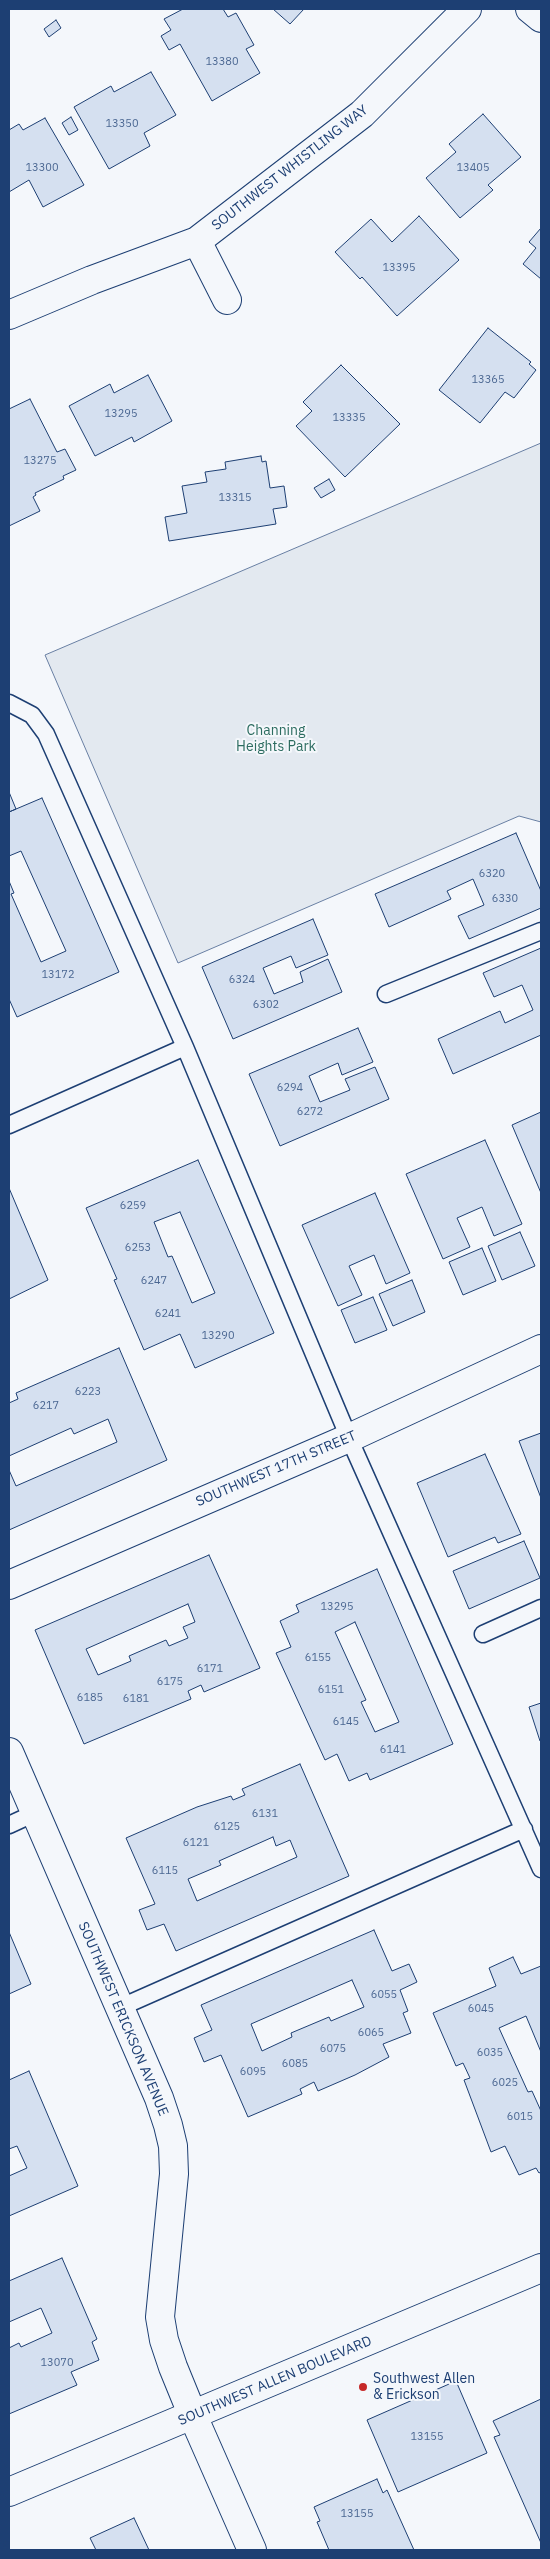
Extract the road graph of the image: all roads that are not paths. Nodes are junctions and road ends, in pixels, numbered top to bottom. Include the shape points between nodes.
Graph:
1 (467, 9) edge
2 (530, 9) edge
3 (541, 18) edge
4 (197, 241) junction
5 (227, 300) dead end
6 (9, 315) edge
7 (9, 703) edge
8 (541, 931) edge
9 (386, 994) dead end
10 (185, 1047) junction
11 (9, 1125) edge
12 (541, 1349) edge
13 (349, 1438) junction
14 (9, 1585) edge
15 (541, 1608) edge
16 (483, 1634) dead end
17 (9, 1752) edge
18 (36, 1813) junction
19 (9, 1825) edge
20 (524, 1829) junction
21 (541, 1869) edge
22 (119, 2008) junction
23 (541, 2268) edge
24 (193, 2416) junction
25 (9, 2492) edge
26 (252, 2550) edge

1 - 4 street, SOUTHWEST WHISTLING WAY via 362,114
2 - 3 street
4 - 5 street
4 - 6 street, SOUTHWEST WHISTLING WAY
7 - 10 lane via 32,715 46,734
8 - 9 lane
10 - 11 lane
10 - 13 lane
12 - 13 street, SOUTHWEST 17TH STREET
13 - 14 street, SOUTHWEST 17TH STREET
13 - 20 lane
15 - 16 lane
17 - 18 street, SOUTHWEST ERICKSON AVENUE
18 - 19 lane
18 - 22 street, SOUTHWEST ERICKSON AVENUE
20 - 21 lane
20 - 22 lane
22 - 24 street, SOUTHWEST ERICKSON AVENUE via 159,2098 173,2146 174,2174 160,2317 173,2367
23 - 24 street, SOUTHWEST ALLEN BOULEVARD
24 - 25 street, SOUTHWEST ALLEN BOULEVARD
24 - 26 street, SOUTHWEST ERICKSON AVENUE

